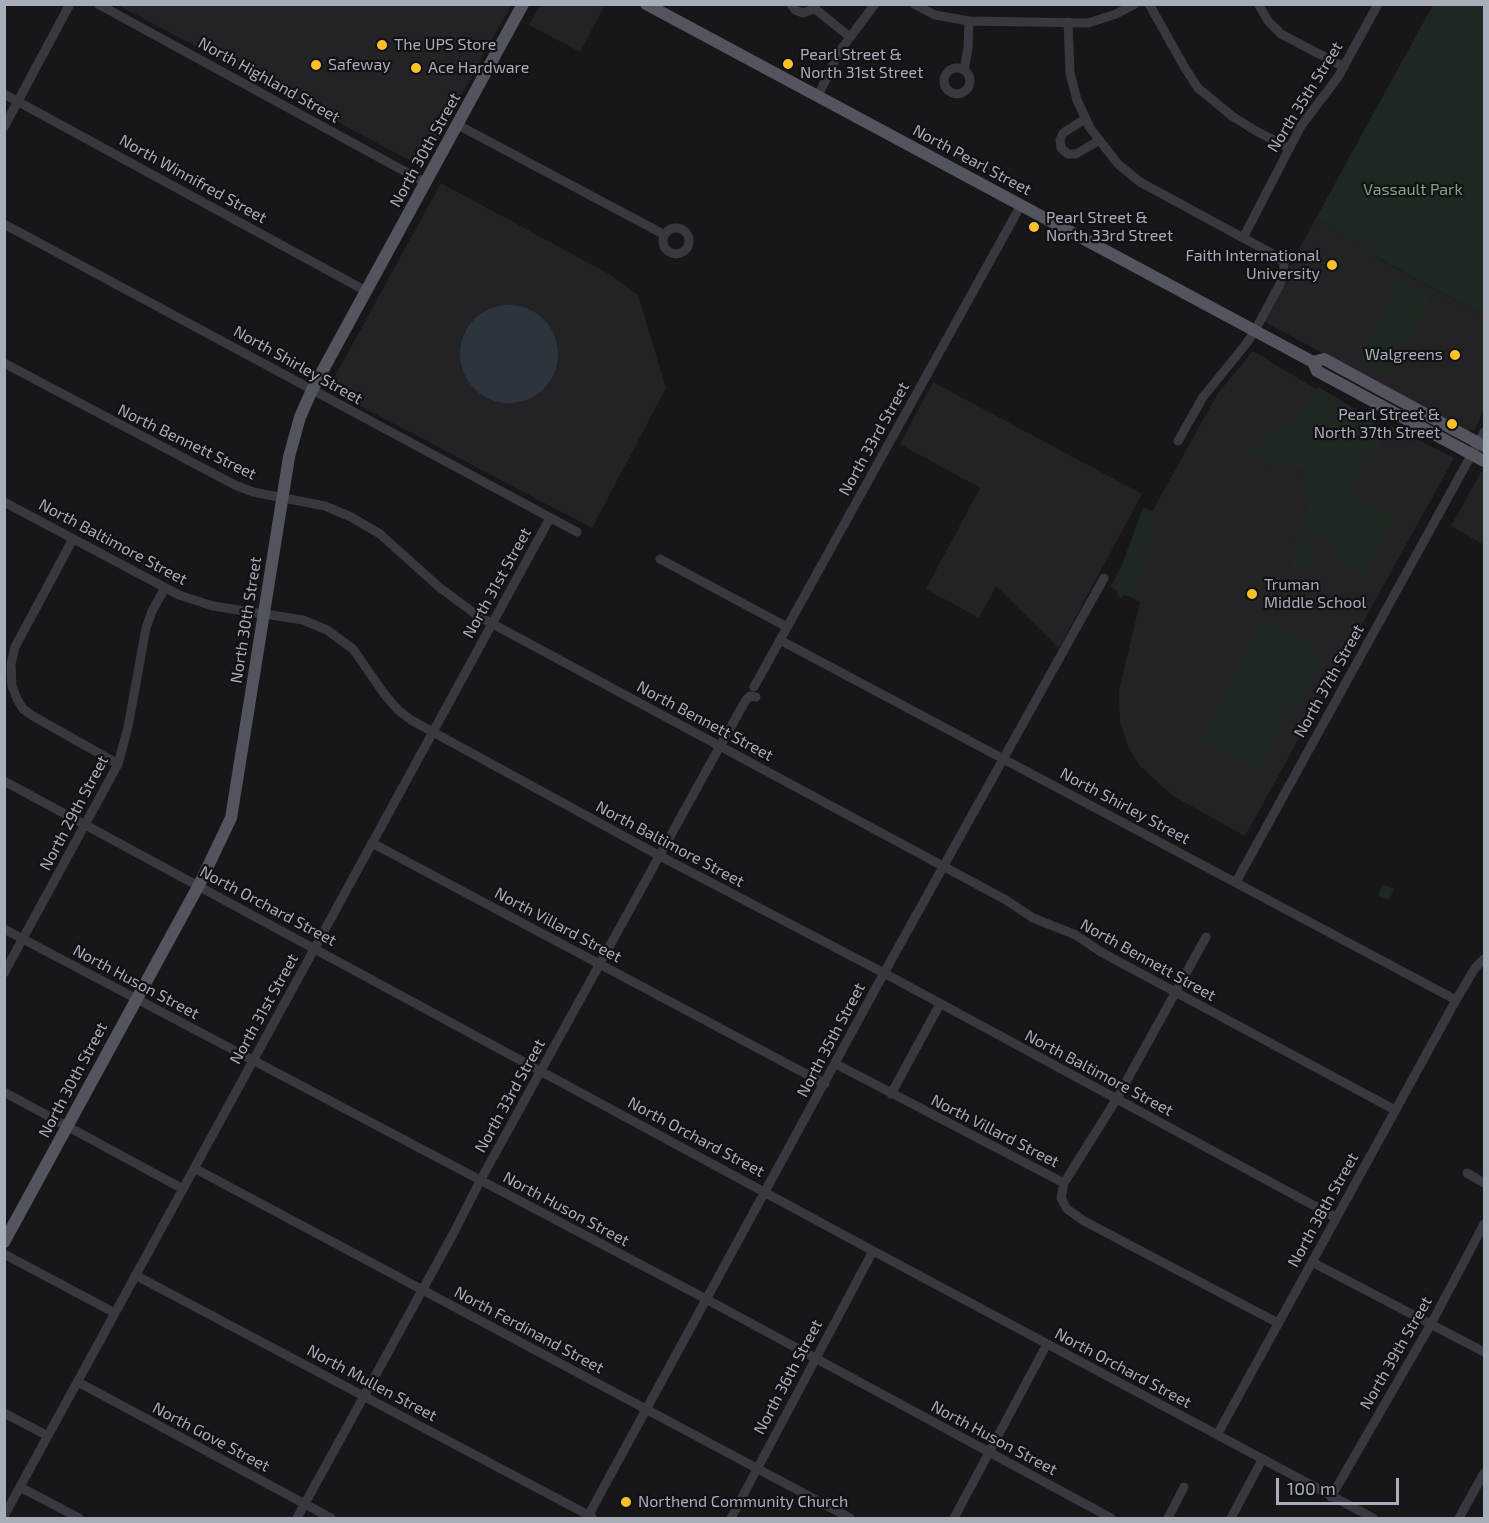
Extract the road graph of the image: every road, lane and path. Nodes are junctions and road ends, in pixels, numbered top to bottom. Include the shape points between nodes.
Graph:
1 (70, 4) edge
2 (98, 4) edge
3 (523, 4) edge
4 (646, 4) edge
5 (791, 4) edge
6 (875, 4) edge
7 (914, 4) edge
8 (1135, 4) edge
9 (1149, 4) edge
10 (1258, 4) edge
11 (1378, 4) edge
12 (815, 6) edge
13 (969, 21) junction
14 (1068, 22) junction
15 (850, 37) junction
16 (1344, 67) junction
17 (964, 70) dead end
18 (4, 94) edge
19 (818, 96) junction
20 (19, 102) junction
21 (1085, 119) junction
22 (458, 125) junction
23 (4, 127) edge
24 (1098, 141) junction
25 (1289, 148) junction
26 (426, 183) junction
27 (1021, 205) junction
28 (4, 224) edge
29 (665, 235) dead end
30 (1243, 238) junction
31 (366, 291) junction
32 (1254, 332) junction
33 (1313, 362) junction
34 (4, 363) edge
35 (312, 390) junction
36 (1483, 440) edge
37 (1178, 441) dead end
38 (1472, 454) junction
39 (1485, 461) edge
40 (282, 497) junction
41 (4, 502) edge
42 (550, 518) junction
43 (577, 532) dead end
44 (73, 539) junction
45 (660, 559) dead end
46 (1104, 578) dead end
47 (165, 588) junction
48 (264, 614) junction
49 (492, 623) junction
50 (787, 627) junction
51 (780, 640) junction
52 (433, 732) junction
53 (720, 746) junction
54 (1004, 759) junction
55 (118, 764) junction
56 (4, 781) edge
57 (86, 826) junction
58 (372, 843) junction
59 (660, 856) junction
60 (945, 867) junction
61 (1236, 882) junction
62 (198, 885) junction
63 (4, 929) edge
64 (1206, 937) dead end
65 (23, 939) junction
66 (314, 948) junction
67 (1485, 959) edge
68 (600, 964) junction
69 (4, 973) edge
70 (884, 974) junction
71 (1175, 992) junction
72 (136, 999) junction
73 (1456, 1000) junction
74 (939, 1004) junction
75 (253, 1060) junction
76 (836, 1064) junction
77 (542, 1071) junction
78 (825, 1084) junction
79 (4, 1092) edge
80 (891, 1094) junction
81 (1116, 1100) junction
82 (1395, 1110) junction
83 (66, 1125) junction
84 (194, 1168) junction
85 (1467, 1173) dead end
86 (480, 1181) junction
87 (1064, 1183) junction
88 (1485, 1183) edge
89 (183, 1189) junction
90 (765, 1191) junction
91 (1335, 1217) junction
92 (1485, 1224) edge
93 (4, 1242) edge
94 (873, 1251) junction
95 (4, 1254) edge
96 (1312, 1262) junction
97 (135, 1275) junction
98 (422, 1291) junction
99 (706, 1299) junction
100 (115, 1313) junction
101 (1278, 1323) junction
102 (1431, 1324) junction
103 (1047, 1344) junction
104 (1485, 1352) edge
105 (815, 1359) junction
106 (78, 1382) junction
107 (364, 1396) junction
108 (647, 1410) junction
109 (4, 1413) edge
110 (1217, 1435) junction
111 (48, 1436) junction
112 (989, 1453) junction
113 (1262, 1460) junction
114 (757, 1469) junction
115 (1485, 1473) edge
116 (20, 1487) junction
117 (1184, 1487) dead end
118 (1331, 1497) junction
119 (305, 1505) junction
120 (4, 1516) edge
121 (1362, 1516) edge
122 (79, 1518) edge
123 (297, 1518) edge
124 (331, 1518) edge
125 (590, 1518) edge
126 (730, 1518) edge
127 (850, 1518) edge
128 (954, 1518) edge
129 (1111, 1518) edge
130 (1168, 1518) edge
131 (1231, 1518) edge
132 (1373, 1518) edge
133 (1459, 1518) edge

1 - 20 street
2 - 26 street, North Highland Street
3 - 22 main road, North 30th Street
4 - 19 main road, North Pearl Street
5 - 12 street via 803,13
6 - 15 street
7 - 13 street via 935,15
8 - 14 street via 1096,21
9 - 25 street via 1198,88 1223,110
10 - 16 street via 1281,34
11 - 16 street, North 35th Street
12 - 15 street
13 - 14 street
13 - 17 street
14 - 21 street via 1071,81
15 - 19 street
16 - 25 street, North 35th Street via 1310,111
18 - 20 street, North Winnifred Street
19 - 27 main road, North Pearl Street
20 - 23 street
20 - 31 street, North Winnifred Street
21 - 24 street
21 - 24 street via 1063,133 1061,148 1076,154
22 - 26 main road, North 30th Street
22 - 29 street
24 - 30 street via 1131,177
25 - 30 street, North 35th Street
26 - 31 main road, North 30th Street
27 - 32 main road, North Pearl Street
27 - 50 street, North 33rd Street
28 - 35 street, North Shirley Street
30 - 32 street via 1283,262 1282,280
31 - 35 main road, North 30th Street
32 - 33 main road, North Pearl Street
32 - 37 street via 1203,397
33 - 36 main road, North Pearl Street via 1324,359
33 - 38 main road, North Pearl Street via 1317,371
34 - 40 street, North Bennett Street via 227,482
35 - 40 main road, North 30th Street via 295,431
35 - 42 street, North Shirley Street
36 - 38 street, North 37th Street
38 - 39 main road, North Pearl Street
38 - 61 street, North 37th Street
40 - 48 main road, North 30th Street
40 - 49 street, North Bennett Street via 325,506 366,525 458,602
41 - 44 street, North Baltimore Street
42 - 43 street, North Shirley Street
42 - 49 street, North 31st Street
44 - 47 street, North Baltimore Street
44 - 55 street via 15,647 12,686 23,709
45 - 50 street
46 - 54 street, North 35th Street
47 - 48 street, North Baltimore Street via 203,603
47 - 55 street, North 29th Street via 146,628
48 - 52 street, North Baltimore Street via 308,622 335,635 353,649 398,710
48 - 62 main road, North 30th Street via 231,818
49 - 52 street, North 31st Street
49 - 53 street, North Bennett Street
50 - 51 street, North 33rd Street
51 - 53 street, North 33rd Street via 755,692 746,700
51 - 54 street, North Shirley Street
52 - 58 street, North 31st Street
52 - 59 street, North Baltimore Street
53 - 59 street, North 33rd Street
53 - 60 street, North Bennett Street
54 - 60 street, North 35th Street
54 - 61 street, North Shirley Street
55 - 57 street, North 29th Street
56 - 57 street, North Orchard Street
57 - 62 street, North Orchard Street
57 - 65 street, North 29th Street
58 - 66 street, North 31st Street
58 - 68 street, North Villard Street
59 - 68 street, North 33rd Street
59 - 70 street, North Baltimore Street
60 - 70 street, North 35th Street
60 - 71 street, North Bennett Street
61 - 73 street, North Shirley Street
62 - 66 street, North Orchard Street
62 - 72 main road, North 30th Street
63 - 65 street, North Huson Street
64 - 71 street
65 - 69 street, North 29th Street
65 - 72 street, North Huson Street
66 - 75 street, North 31st Street
66 - 77 street, North Orchard Street
67 - 73 street
68 - 77 street, North 33rd Street
68 - 78 street, North Villard Street
70 - 74 street, North Baltimore Street
70 - 76 street, North 35th Street
71 - 81 street
71 - 82 street, North Bennett Street
72 - 75 street, North Huson Street
72 - 83 main road, North 30th Street
73 - 82 street, North 38th Street
74 - 80 street
74 - 81 street, North Baltimore Street
75 - 84 street, North 31st Street
75 - 86 street, North Huson Street
76 - 78 street, North 35th Street
76 - 80 street, North Villard Street
77 - 86 street, North 33rd Street
77 - 90 street, North Orchard Street
78 - 90 street, North 35th Street
79 - 83 street
80 - 87 street, North Villard Street
81 - 87 street
81 - 91 street, North Baltimore Street
82 - 91 street, North 38th Street
83 - 89 street
83 - 93 main road, North 30th Street
84 - 89 street, North 31st Street
84 - 98 street, North Ferdinand Street
85 - 88 street
86 - 98 street, North 33rd Street
86 - 99 street, North Huson Street
87 - 101 street, North Villard Street via 1061,1201 1073,1214
89 - 97 street, North 31st Street
90 - 94 street, North Orchard Street
90 - 99 street, North 35th Street
91 - 96 street, North 38th Street
92 - 102 street, North 39th Street
94 - 103 street, North Orchard Street
94 - 105 street, North 36th Street
95 - 100 street
96 - 101 street, North 38th Street
96 - 102 street
97 - 100 street, North 31st Street
97 - 107 street, North Mullen Street
98 - 107 street, North 33rd Street
98 - 108 street, North Ferdinand Street
99 - 105 street, North Huson Street
99 - 108 street, North 35th Street
100 - 106 street, North 31st Street
101 - 110 street, North 38th Street
102 - 104 street
102 - 118 street, North 39th Street
103 - 110 street, North Orchard Street
103 - 112 street
105 - 112 street, North Huson Street
105 - 114 street, North 36th Street
106 - 111 street, North 31st Street
106 - 119 street, North Gove Street
107 - 119 street, North 33rd Street
107 - 125 street, North Mullen Street
108 - 114 street, North Ferdinand Street
108 - 125 street, North 35th Street
109 - 111 street
110 - 113 street, North Orchard Street
111 - 116 street, North 31st Street
112 - 128 street
112 - 129 street, North Huson Street
113 - 118 street, North Orchard Street
113 - 131 street
114 - 126 street, North 36th Street
114 - 127 street, North Ferdinand Street
115 - 133 street
116 - 120 street, North 31st Street
116 - 122 street
117 - 130 street
118 - 121 street, North Orchard Street
119 - 123 street, North 33rd Street
119 - 124 street, North Gove Street
121 - 132 street, North Orchard Street

